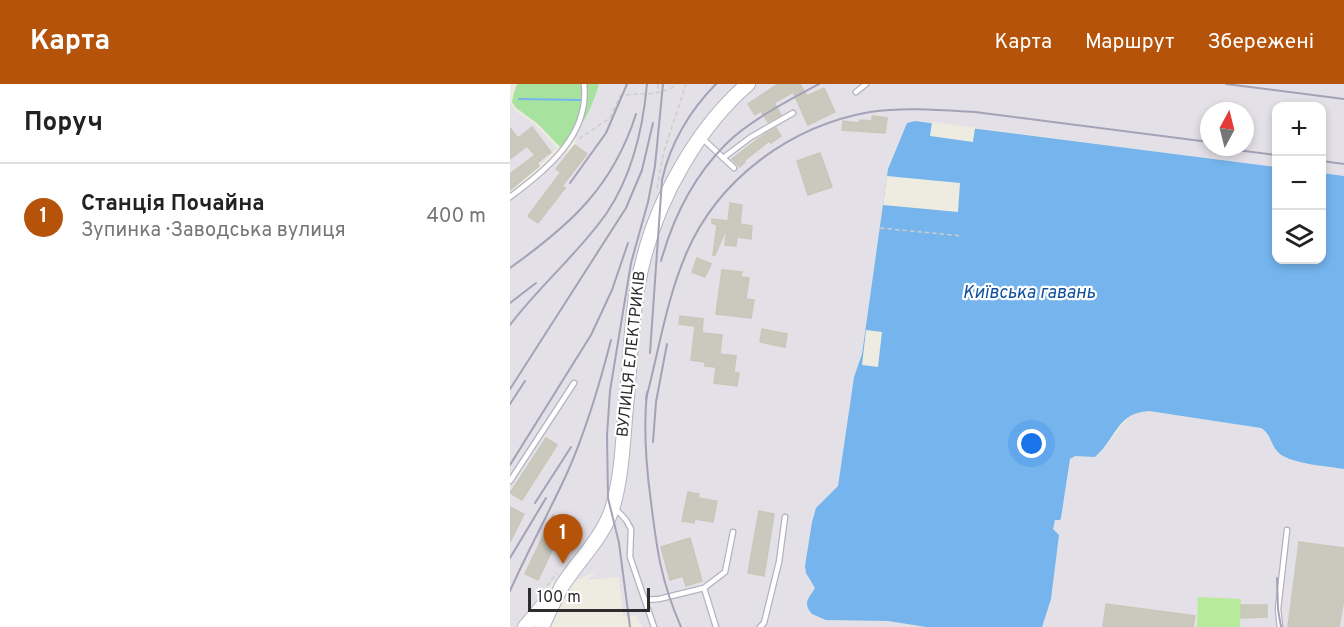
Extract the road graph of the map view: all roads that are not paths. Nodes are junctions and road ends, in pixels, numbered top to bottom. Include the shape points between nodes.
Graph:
1 (748, 84) edge
2 (866, 84) edge
3 (584, 85) edge
4 (856, 92) dead end
5 (793, 113) dead end
6 (701, 137) junction
7 (723, 158) junction
8 (734, 168) dead end
9 (510, 197) edge
10 (574, 383) dead end
11 (510, 481) edge
12 (612, 508) junction
13 (785, 517) dead end
14 (1287, 530) dead end
15 (733, 532) dead end
16 (563, 586) junction
17 (704, 588) junction
18 (645, 600) junction
19 (529, 623) edge
20 (542, 627) edge
21 (654, 627) edge
22 (716, 627) edge
23 (760, 627) edge
24 (1280, 627) edge

1 - 6 street, ВУЛИЦЯ ЕЛЕКТРИКІВ
2 - 4 lane
3 - 9 lane via 583,114 562,152
5 - 7 lane
6 - 7 lane
6 - 12 street, ВУЛИЦЯ ЕЛЕКТРИКІВ via 662,207 643,259
7 - 8 lane
10 - 11 lane
12 - 16 street, ВУЛИЦЯ ЕЛЕКТРИКІВ via 597,538
12 - 18 lane via 631,529 630,557
13 - 23 lane via 779,562
14 - 24 lane via 1278,609
15 - 17 lane via 725,572
16 - 19 street
16 - 20 street
17 - 18 lane
17 - 22 lane
18 - 21 lane

